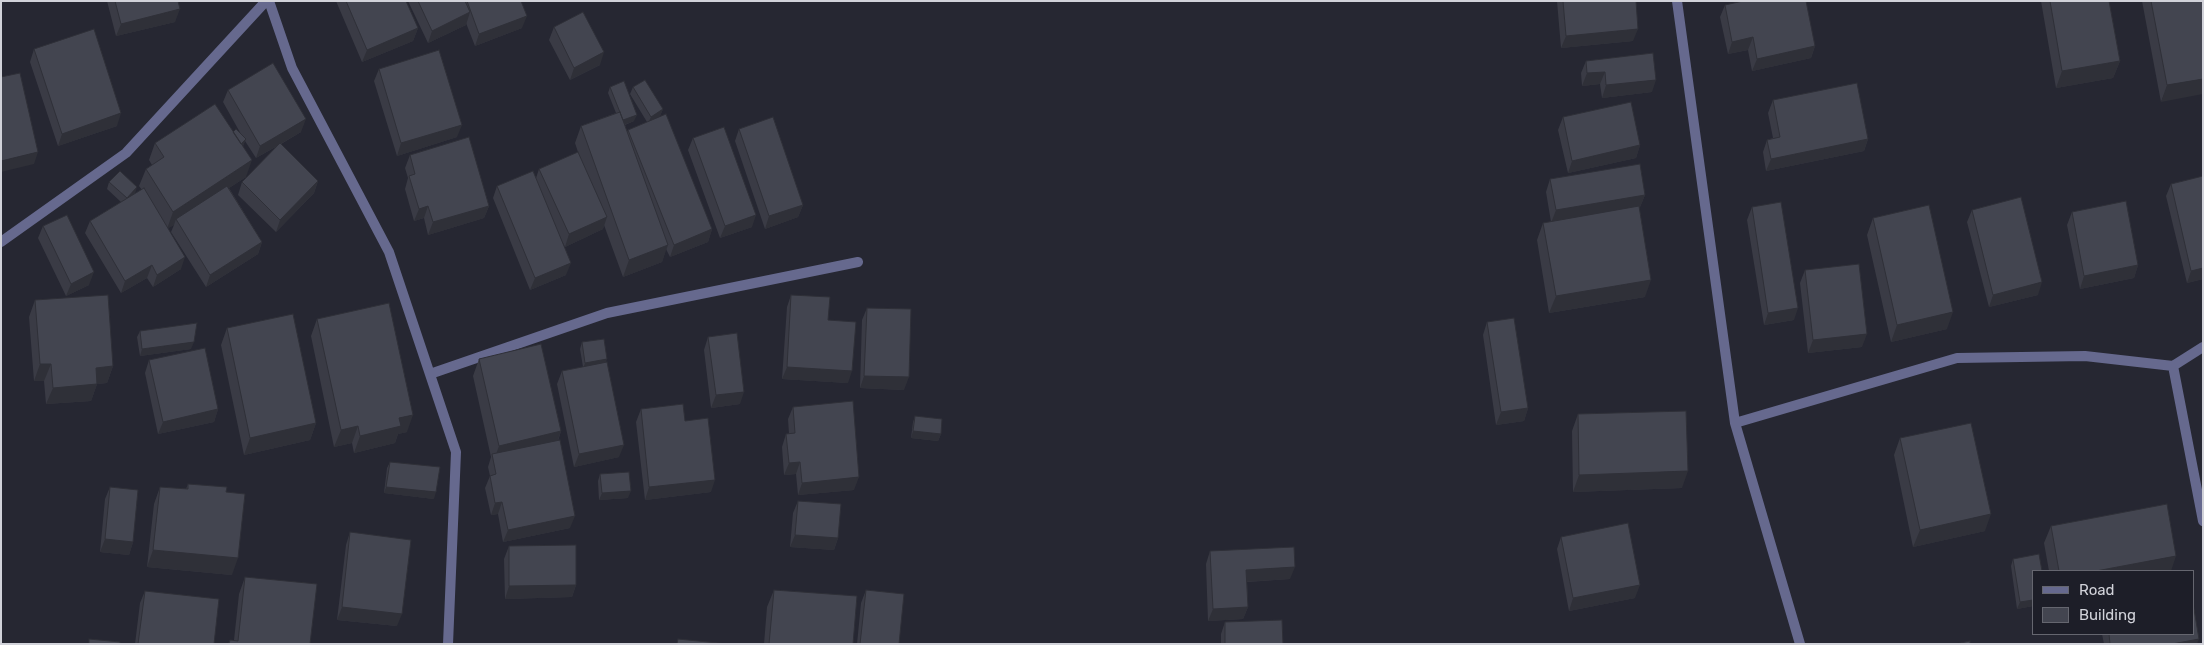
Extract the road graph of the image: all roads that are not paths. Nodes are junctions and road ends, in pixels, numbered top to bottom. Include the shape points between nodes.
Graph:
1 (268, 1) edge
2 (1677, 1) edge
3 (1, 242) edge
4 (858, 262) dead end
5 (2203, 347) edge
6 (2173, 366) junction
7 (430, 374) junction
8 (1735, 423) junction
9 (2203, 521) edge
10 (448, 644) edge
11 (1800, 644) edge

1 - 3 street via 126,153
1 - 7 street via 292,68 389,252
2 - 8 street
4 - 7 street via 607,313
5 - 6 street
6 - 8 street via 2085,356 1957,358
6 - 9 street
7 - 10 street via 456,452
8 - 11 street

